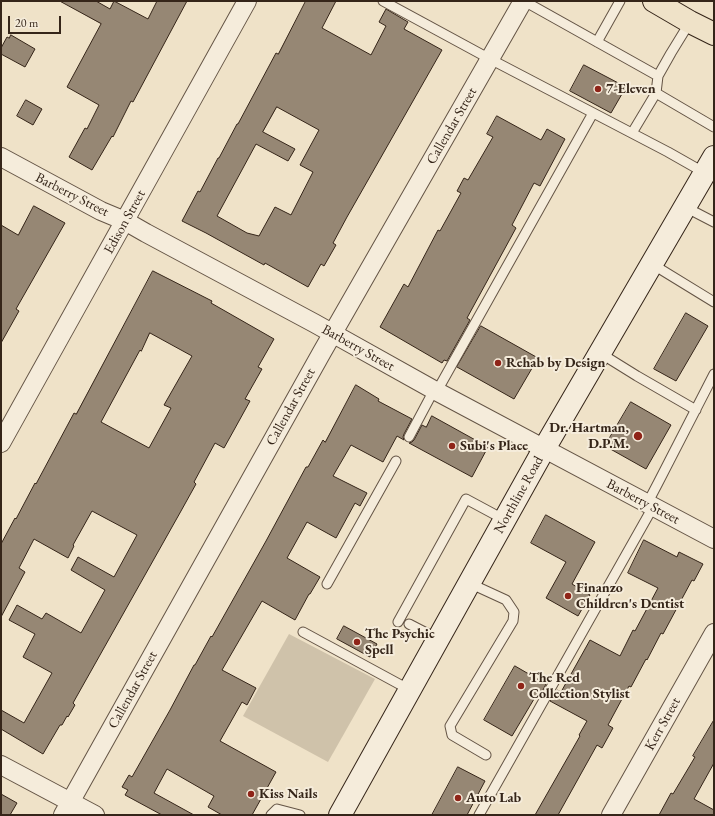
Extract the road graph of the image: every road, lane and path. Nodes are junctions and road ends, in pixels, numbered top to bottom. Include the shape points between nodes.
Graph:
1 (247, 1) edge
2 (383, 1) edge
3 (523, 1) edge
4 (620, 1) edge
5 (654, 1) edge
6 (690, 22) junction
7 (714, 34) edge
8 (597, 42) junction
9 (490, 59) junction
10 (658, 76) junction
11 (656, 93) junction
12 (593, 113) junction
13 (714, 127) edge
14 (632, 133) junction
15 (1, 157) edge
16 (711, 169) edge
17 (685, 207) junction
18 (125, 221) junction
19 (714, 222) edge
20 (652, 264) junction
21 (714, 302) edge
22 (333, 334) junction
23 (600, 353) junction
24 (714, 374) edge
25 (436, 391) junction
26 (696, 410) junction
27 (409, 437) dead end
28 (1, 443) edge
29 (544, 449) junction
30 (396, 461) dead end
31 (650, 505) junction
32 (505, 520) junction
33 (714, 539) edge
34 (469, 583) junction
35 (327, 584) dead end
36 (398, 622) dead end
37 (409, 624) dead end
38 (303, 632) dead end
39 (714, 633) edge
40 (438, 639) junction
41 (410, 690) junction
42 (486, 755) dead end
43 (1, 765) edge
44 (67, 809) edge
45 (95, 815) edge
46 (271, 815) edge
47 (300, 815) edge
48 (340, 815) edge
49 (479, 815) edge
50 (611, 815) edge

1 - 18 street, Edison Street
2 - 9 lane
3 - 8 lane
3 - 9 street, Callendar Street
4 - 8 lane
5 - 6 main road
6 - 7 main road
6 - 10 lane
8 - 10 lane
9 - 12 lane
9 - 22 street, Callendar Street
10 - 11 lane
11 - 13 lane
11 - 14 lane
12 - 14 lane
12 - 25 lane
14 - 16 lane via 668,152
15 - 18 street, Barberry Street via 101,211
16 - 17 main road, Northline Road
17 - 19 lane
17 - 20 main road, Northline Road
18 - 22 street, Barberry Street
18 - 28 street, Edison Street
20 - 21 lane
20 - 23 main road, Northline Road
22 - 25 street, Barberry Street
22 - 44 street, Callendar Street
23 - 26 lane
23 - 29 main road, Northline Road
24 - 26 lane
25 - 27 lane
25 - 29 street, Barberry Street
26 - 31 lane via 658,483
29 - 31 street, Barberry Street
29 - 32 main road, Northline Road
30 - 35 lane
31 - 33 street, Barberry Street
31 - 49 lane
32 - 34 main road, Northline Road
32 - 36 lane via 466,499
34 - 40 main road, Northline Road
34 - 42 lane via 506,600 514,612 513,621 450,726 452,735
37 - 40 lane
38 - 41 lane
39 - 50 street, Kerr Street
40 - 41 main road, Northline Road
41 - 48 main road, Northline Road
43 - 44 street
44 - 45 street
46 - 47 lane via 277,809

